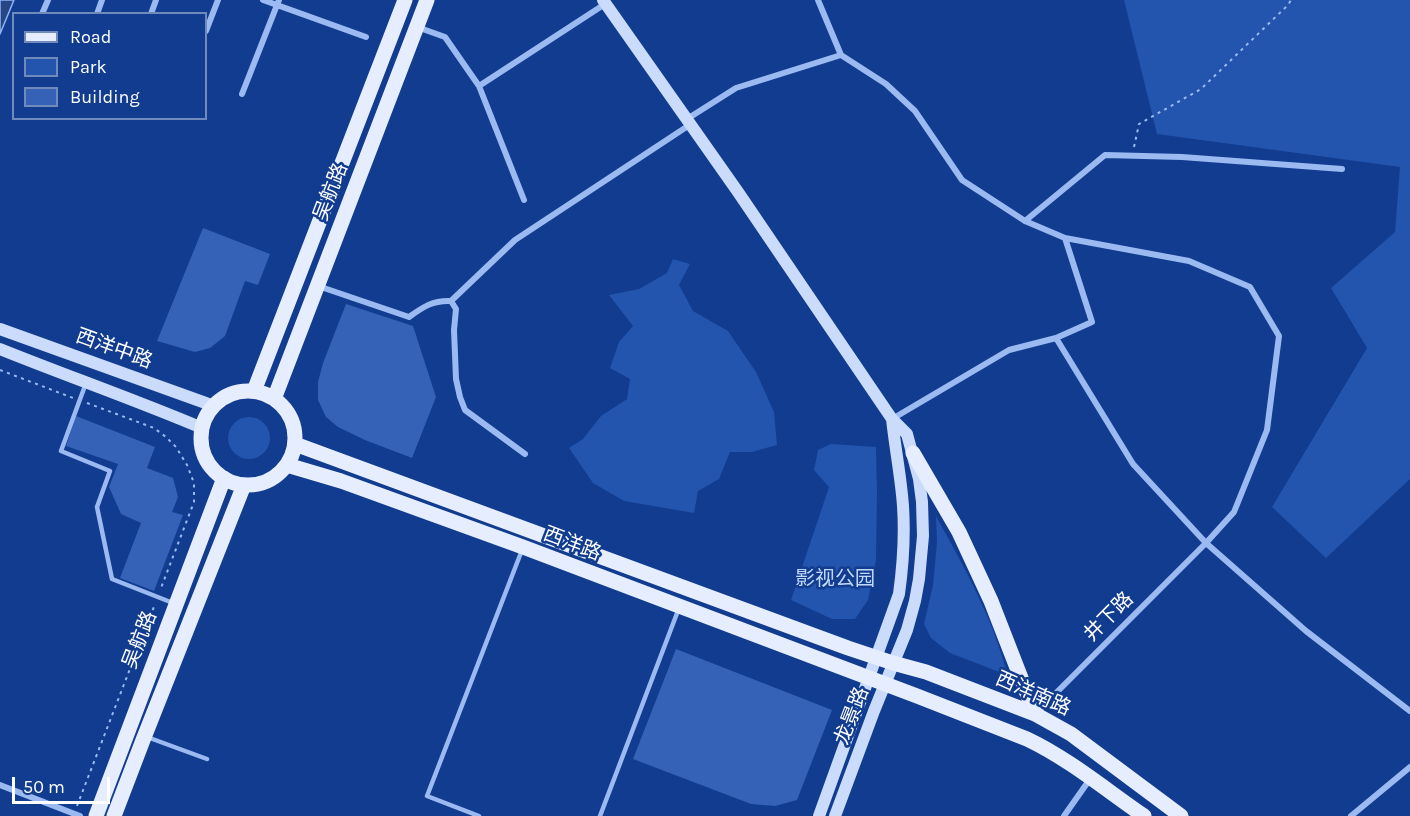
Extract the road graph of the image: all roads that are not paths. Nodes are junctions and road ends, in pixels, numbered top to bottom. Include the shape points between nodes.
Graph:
1 (218, 0) edge
2 (263, 0) edge
3 (405, 0) edge
4 (427, 0) edge
5 (818, 0) edge
6 (604, 2) edge
7 (278, 3) edge
8 (416, 27) junction
9 (207, 28) edge
10 (366, 37) dead end
11 (841, 56) junction
12 (479, 86) junction
13 (242, 94) dead end
14 (689, 122) junction
15 (1342, 169) dead end
16 (524, 200) dead end
17 (1025, 221) junction
18 (1065, 238) junction
19 (317, 286) junction
20 (451, 301) junction
21 (0, 329) edge
22 (275, 338) junction
23 (1056, 338) junction
24 (295, 345) junction
25 (0, 349) edge
26 (132, 377) junction
27 (87, 383) junction
28 (254, 391) junction
29 (124, 398) junction
30 (274, 399) junction
31 (214, 406) junction
32 (892, 419) junction
33 (202, 428) junction
34 (295, 444) junction
35 (913, 453) junction
36 (525, 454) dead end
37 (348, 464) junction
38 (287, 465) junction
39 (224, 478) junction
40 (341, 481) junction
41 (244, 485) junction
42 (1206, 543) junction
43 (523, 548) junction
44 (194, 558) junction
45 (213, 565) junction
46 (176, 604) junction
47 (680, 607) junction
48 (848, 648) joint
49 (877, 657) junction
50 (893, 663) junction
51 (869, 678) junction
52 (885, 684) junction
53 (1410, 711) edge
54 (1035, 714) junction
55 (145, 736) junction
56 (207, 759) dead end
57 (1410, 767) edge
58 (1090, 779) junction
59 (0, 785) edge
60 (77, 815) edge
61 (96, 816) edge
62 (114, 816) edge
63 (479, 816) edge
64 (600, 816) edge
65 (819, 816) edge
66 (835, 816) edge
67 (1064, 816) edge
68 (1144, 816) edge
69 (1181, 816) edge
70 (1351, 816) edge

1 - 9 street
2 - 7 street
3 - 22 main road, 吴航路
4 - 8 main road, 吴航路
5 - 11 street
6 - 12 street
6 - 14 street, 龙景路
7 - 10 street
7 - 13 street
8 - 12 street via 446,37
8 - 19 main road, 吴航路
11 - 14 street via 736,88
11 - 17 street, 井下路 via 886,84 915,111 962,180
12 - 16 street
14 - 20 street via 515,240
14 - 32 street, 龙景路
15 - 17 street via 1105,155
17 - 18 street, 井下路
18 - 23 street via 1092,322
18 - 42 street, 井下路 via 1189,261 1250,287 1279,336 1267,430 1234,512
19 - 20 street via 409,317 440,300
19 - 24 main road, 吴航路
20 - 36 street via 456,309 456,379 465,410
21 - 26 street, 西洋中路
22 - 24 street
22 - 28 main road, 吴航路
23 - 32 street via 1009,350
23 - 42 street via 1133,464
24 - 30 main road, 吴航路
25 - 27 street, 西洋中路
26 - 29 street
26 - 31 street, 西洋中路
27 - 29 street, 西洋中路
27 - 46 lane via 61,451 110,471 97,507 112,579
28 - 30 main road
28 - 31 main road via 229,395
29 - 33 street, 西洋中路
30 - 34 main road via 291,418
31 - 33 main road
32 - 35 street, 龙景路 via 907,434
32 - 49 street via 903,505 902,568 899,594
33 - 39 main road via 205,457
34 - 37 main road, 西洋路
34 - 38 main road
35 - 50 street, 龙景路 via 922,502 923,536 915,601
35 - 54 main road via 960,532 992,601
37 - 40 main road
37 - 48 main road, 西洋路
38 - 40 main road, 西洋路
38 - 41 main road via 268,481
39 - 41 main road
39 - 44 main road, 吴航路
40 - 43 main road, 西洋路
41 - 45 main road, 吴航路
42 - 53 street via 1306,632
42 - 54 street, 井下路
43 - 47 main road, 西洋路
43 - 63 lane via 427,796
44 - 45 main road
44 - 46 main road, 吴航路
45 - 55 main road, 吴航路
46 - 61 main road, 吴航路
47 - 51 main road, 西洋路
47 - 64 lane
48 - 49 main road, 西洋南路
49 - 50 main road, 西洋南路
49 - 51 street
50 - 52 street, 龙景路
50 - 54 main road, 西洋南路
51 - 52 main road
51 - 65 street
52 - 58 main road via 1027,739
52 - 66 street, 龙景路
54 - 69 main road, 西洋南路 via 1071,734
55 - 56 lane
55 - 62 main road, 吴航路
57 - 70 street
58 - 67 street
58 - 68 main road
59 - 60 street

